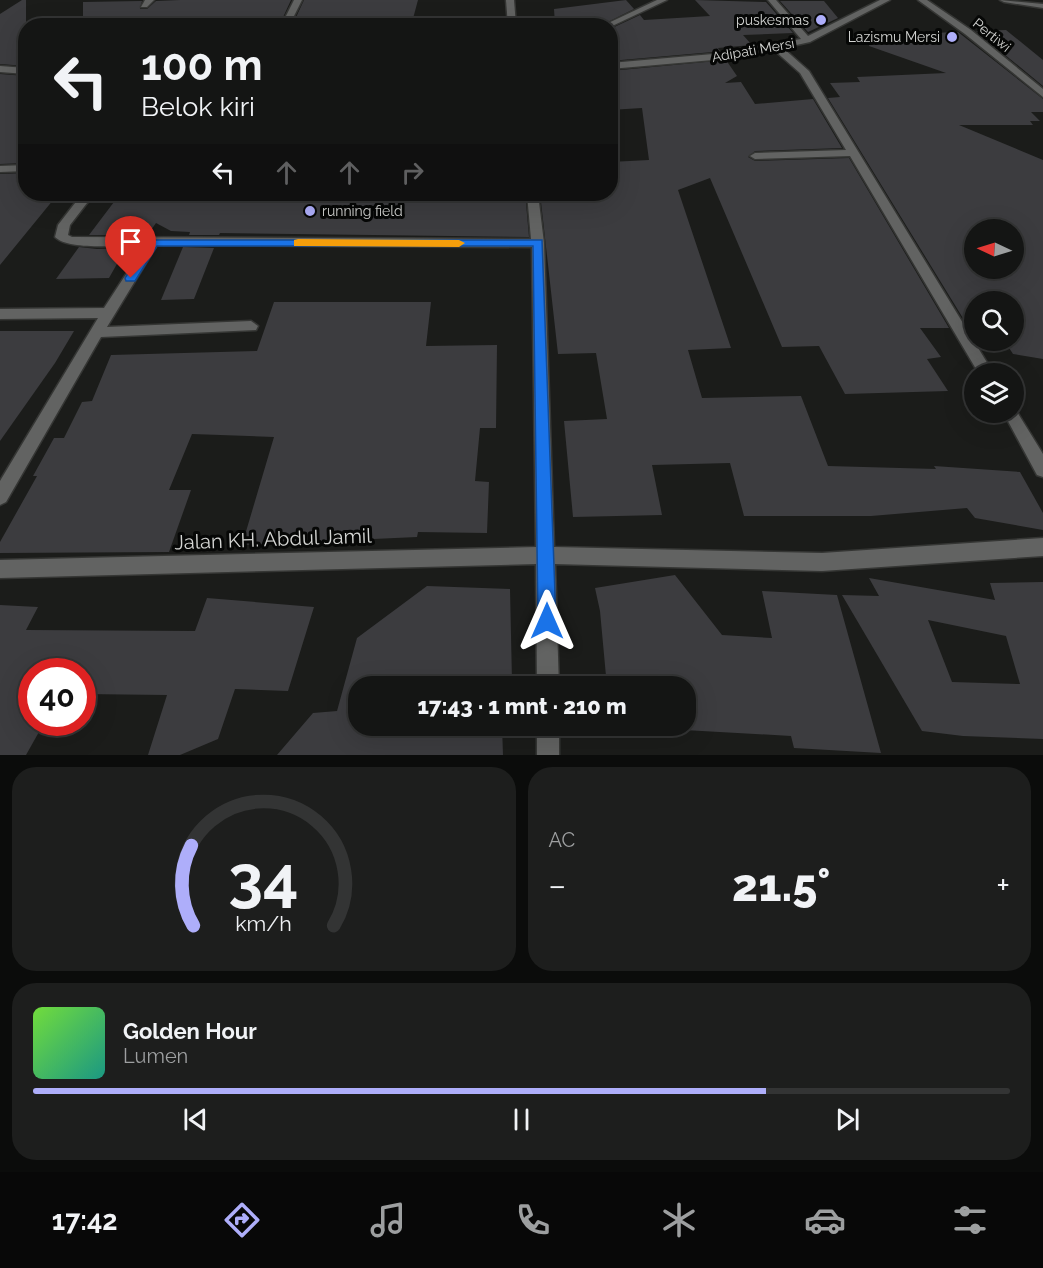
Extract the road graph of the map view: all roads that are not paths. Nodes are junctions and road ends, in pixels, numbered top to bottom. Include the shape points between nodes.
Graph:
1 (298, 0) edge
2 (510, 0) edge
3 (663, 0) edge
4 (772, 0) edge
5 (886, 0) edge
6 (922, 0) edge
7 (1004, 0) edge
8 (1043, 6) edge
9 (289, 18) edge
10 (512, 18) edge
11 (618, 21) edge
12 (807, 40) junction
13 (776, 47) junction
14 (618, 65) edge
15 (1043, 94) edge
16 (853, 153) junction
17 (755, 156) dead end
18 (18, 168) edge
19 (0, 169) edge
20 (83, 201) edge
21 (534, 201) edge
22 (153, 242) junction
23 (538, 243) junction
24 (108, 313) junction
25 (0, 314) edge
26 (250, 326) dead end
27 (99, 332) junction
28 (980, 363) edge
29 (1017, 423) edge
30 (1043, 470) edge
31 (0, 497) edge
32 (1043, 547) edge
33 (546, 555) junction
34 (0, 569) edge
35 (548, 676) edge
36 (548, 736) edge
37 (548, 755) edge

1 - 9 street
2 - 10 street
3 - 11 street
4 - 12 street
5 - 12 street, Adipati Mersi
6 - 15 street, Pertiwi
7 - 8 street
12 - 13 street, Adipati Mersi
13 - 14 street, Adipati Mersi
13 - 16 street via 790,57
16 - 17 street
16 - 28 street
18 - 19 street
20 - 22 street via 64,225 61,237 70,241
21 - 23 street
22 - 23 street
22 - 24 street
23 - 33 street
24 - 25 street
24 - 27 street
26 - 27 street
27 - 31 street
29 - 30 street
32 - 33 street, Jalan KH. Abdul Jamil via 822,562
33 - 34 street, Jalan KH. Abdul Jamil
33 - 35 street
36 - 37 street

